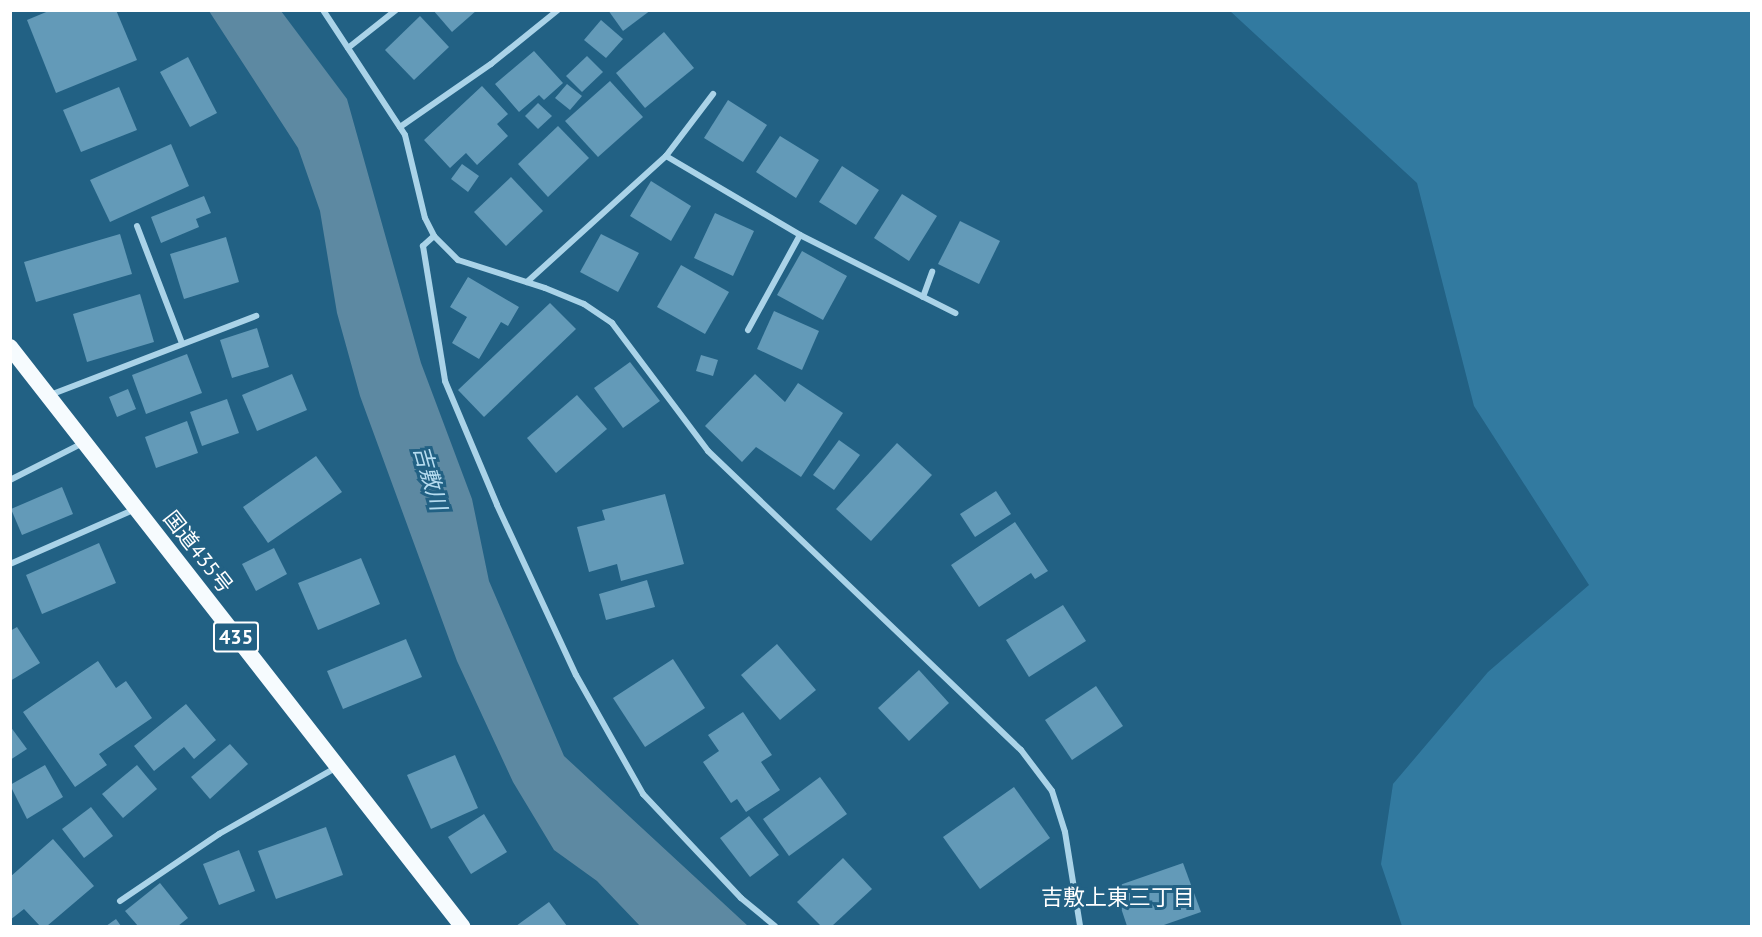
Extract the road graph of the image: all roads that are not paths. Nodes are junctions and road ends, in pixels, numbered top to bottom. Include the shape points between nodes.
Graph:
1 (323, 10) edge
2 (396, 10) edge
3 (558, 10) edge
4 (348, 48) junction
5 (713, 94) dead end
6 (400, 127) junction
7 (666, 156) junction
8 (137, 226) dead end
9 (800, 235) junction
10 (434, 236) junction
11 (932, 272) dead end
12 (527, 282) junction
13 (923, 297) junction
14 (955, 313) dead end
15 (256, 316) dead end
16 (748, 330) dead end
17 (182, 343) junction
18 (10, 347) edge
19 (47, 396) junction
20 (84, 443) junction
21 (10, 480) edge
22 (135, 509) junction
23 (10, 564) edge
24 (338, 766) junction
25 (120, 901) dead end
26 (462, 927) edge
27 (775, 927) edge
28 (1080, 927) edge

1 - 4 street
2 - 4 street
3 - 6 street via 491,64
4 - 6 street
5 - 7 street
6 - 10 street via 425,218
7 - 9 street
7 - 12 street
8 - 17 street
9 - 13 street
9 - 16 street
10 - 12 street via 458,260
10 - 27 street via 423,246 446,381 497,505 576,675 642,794 741,898
11 - 13 street
12 - 28 street via 584,304 612,323 708,451 1021,750 1052,791 1065,832
13 - 14 street
15 - 17 street
17 - 19 street
18 - 19 highway, 国道435号 / 435
19 - 20 highway, 国道435号 / 435
20 - 21 street
20 - 22 highway, 国道435号 / 435
22 - 23 street
22 - 24 highway, 国道435号 / 435
24 - 25 street via 219,834
24 - 26 highway, 国道435号 / 435

